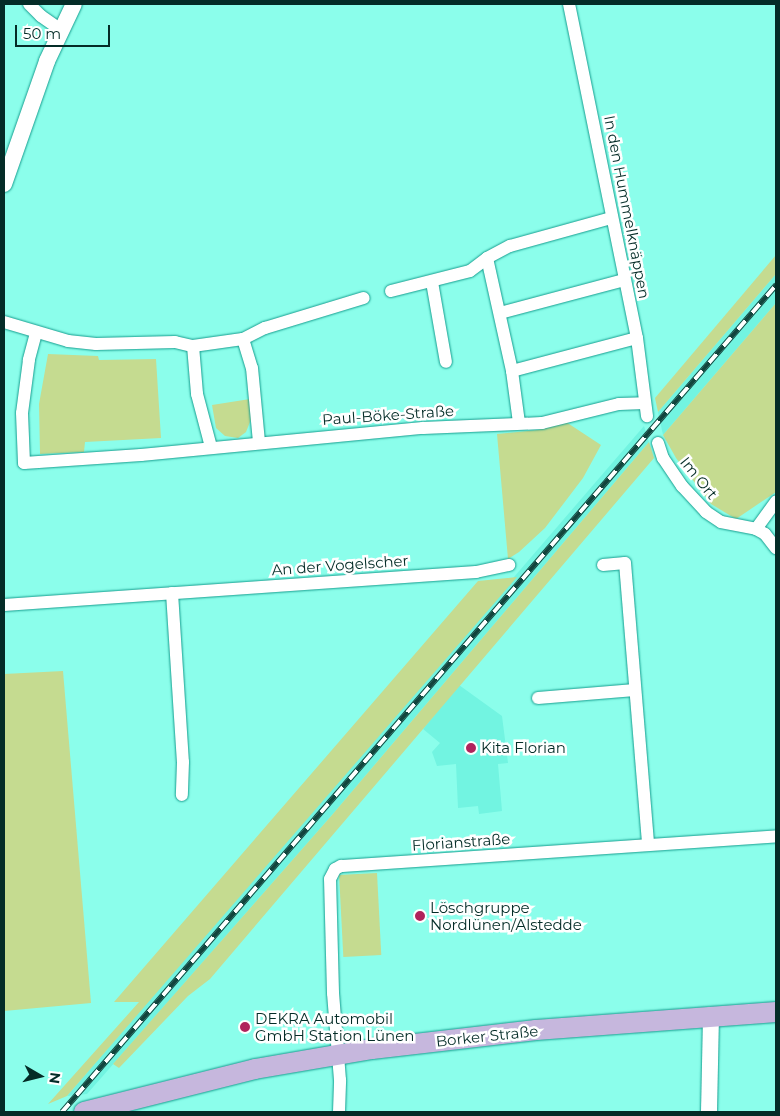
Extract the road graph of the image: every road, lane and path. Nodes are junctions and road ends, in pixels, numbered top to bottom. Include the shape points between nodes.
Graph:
1 (29, 4) edge
2 (74, 4) edge
3 (570, 4) edge
4 (61, 30) junction
5 (4, 184) edge
6 (611, 218) junction
7 (487, 258) junction
8 (624, 280) junction
9 (432, 282) junction
10 (391, 292) dead end
11 (364, 298) dead end
12 (500, 313) junction
13 (4, 322) edge
14 (36, 332) junction
15 (244, 338) junction
16 (637, 338) junction
17 (193, 346) junction
18 (446, 362) dead end
19 (512, 372) junction
20 (644, 403) junction
21 (647, 416) dead end
22 (519, 423) junction
23 (259, 442) junction
24 (658, 443) dead end
25 (211, 447) junction
26 (776, 501) edge
27 (756, 530) junction
28 (776, 548) edge
29 (510, 565) dead end
30 (603, 565) dead end
31 (172, 593) junction
32 (4, 606) edge
33 (635, 690) junction
34 (538, 698) dead end
35 (182, 795) dead end
36 (776, 836) edge
37 (648, 844) junction
38 (776, 1012) edge
39 (711, 1015) junction
40 (338, 1054) junction
41 (84, 1112) edge
42 (339, 1112) edge
43 (710, 1112) edge

1 - 4 street
2 - 4 street
3 - 6 street, In den Hummelknäppen
4 - 5 street
6 - 7 street via 510,246
6 - 8 street, In den Hummelknäppen
7 - 9 street via 470,271
7 - 12 street
8 - 12 street
8 - 16 street, In den Hummelknäppen
9 - 10 street
9 - 18 street
11 - 15 street via 265,328
12 - 19 street
13 - 14 street
14 - 17 street via 68,341 96,344 175,342
14 - 25 street, Paul-Böke-Straße via 22,413 24,463
15 - 17 street
15 - 23 street via 252,368
16 - 19 street
16 - 20 street, In den Hummelknäppen
17 - 25 street via 197,394
19 - 22 street
20 - 21 street, In den Hummelknäppen
20 - 22 street, Paul-Böke-Straße via 619,404 542,423
22 - 23 street, Paul-Böke-Straße
23 - 25 street, Paul-Böke-Straße
24 - 27 street, Im Ort via 663,458 682,486 706,512 721,522
26 - 27 street
27 - 28 street, Im Ort via 765,534
29 - 31 street, An der Vogelscher via 476,572
30 - 33 street via 624,563
31 - 32 street, An der Vogelscher
31 - 35 street via 183,752
33 - 34 street
33 - 37 street
36 - 37 street, Florianstraße
37 - 40 street, Florianstraße via 341,866 335,869 330,879
38 - 39 main road, Borker Straße
39 - 40 main road, Borker Straße via 526,1031
39 - 43 street
40 - 41 main road, Borker Straße via 255,1069
40 - 42 street

